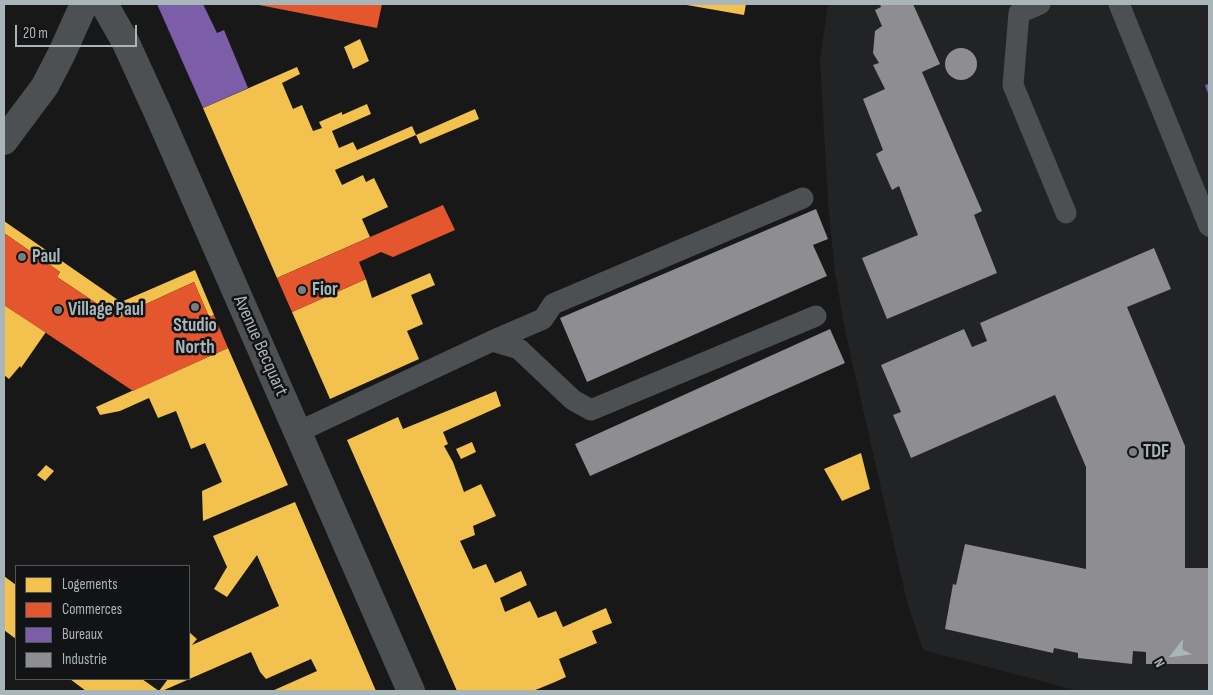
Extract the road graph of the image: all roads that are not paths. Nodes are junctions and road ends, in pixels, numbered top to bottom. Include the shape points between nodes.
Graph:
1 (84, 4) edge
2 (104, 4) edge
3 (1040, 4) edge
4 (1119, 4) edge
5 (4, 142) edge
6 (803, 198) dead end
7 (1066, 213) dead end
8 (1209, 226) edge
9 (816, 316) dead end
10 (492, 342) junction
11 (298, 432) junction
12 (411, 691) edge

1 - 5 street via 44,86
2 - 11 street, Avenue Becquart via 157,111
3 - 7 lane via 1020,13 1013,84
4 - 8 lane
6 - 10 lane via 553,304 543,319
9 - 10 lane via 591,410 573,400 519,349
10 - 11 lane
11 - 12 street, Avenue Becquart

